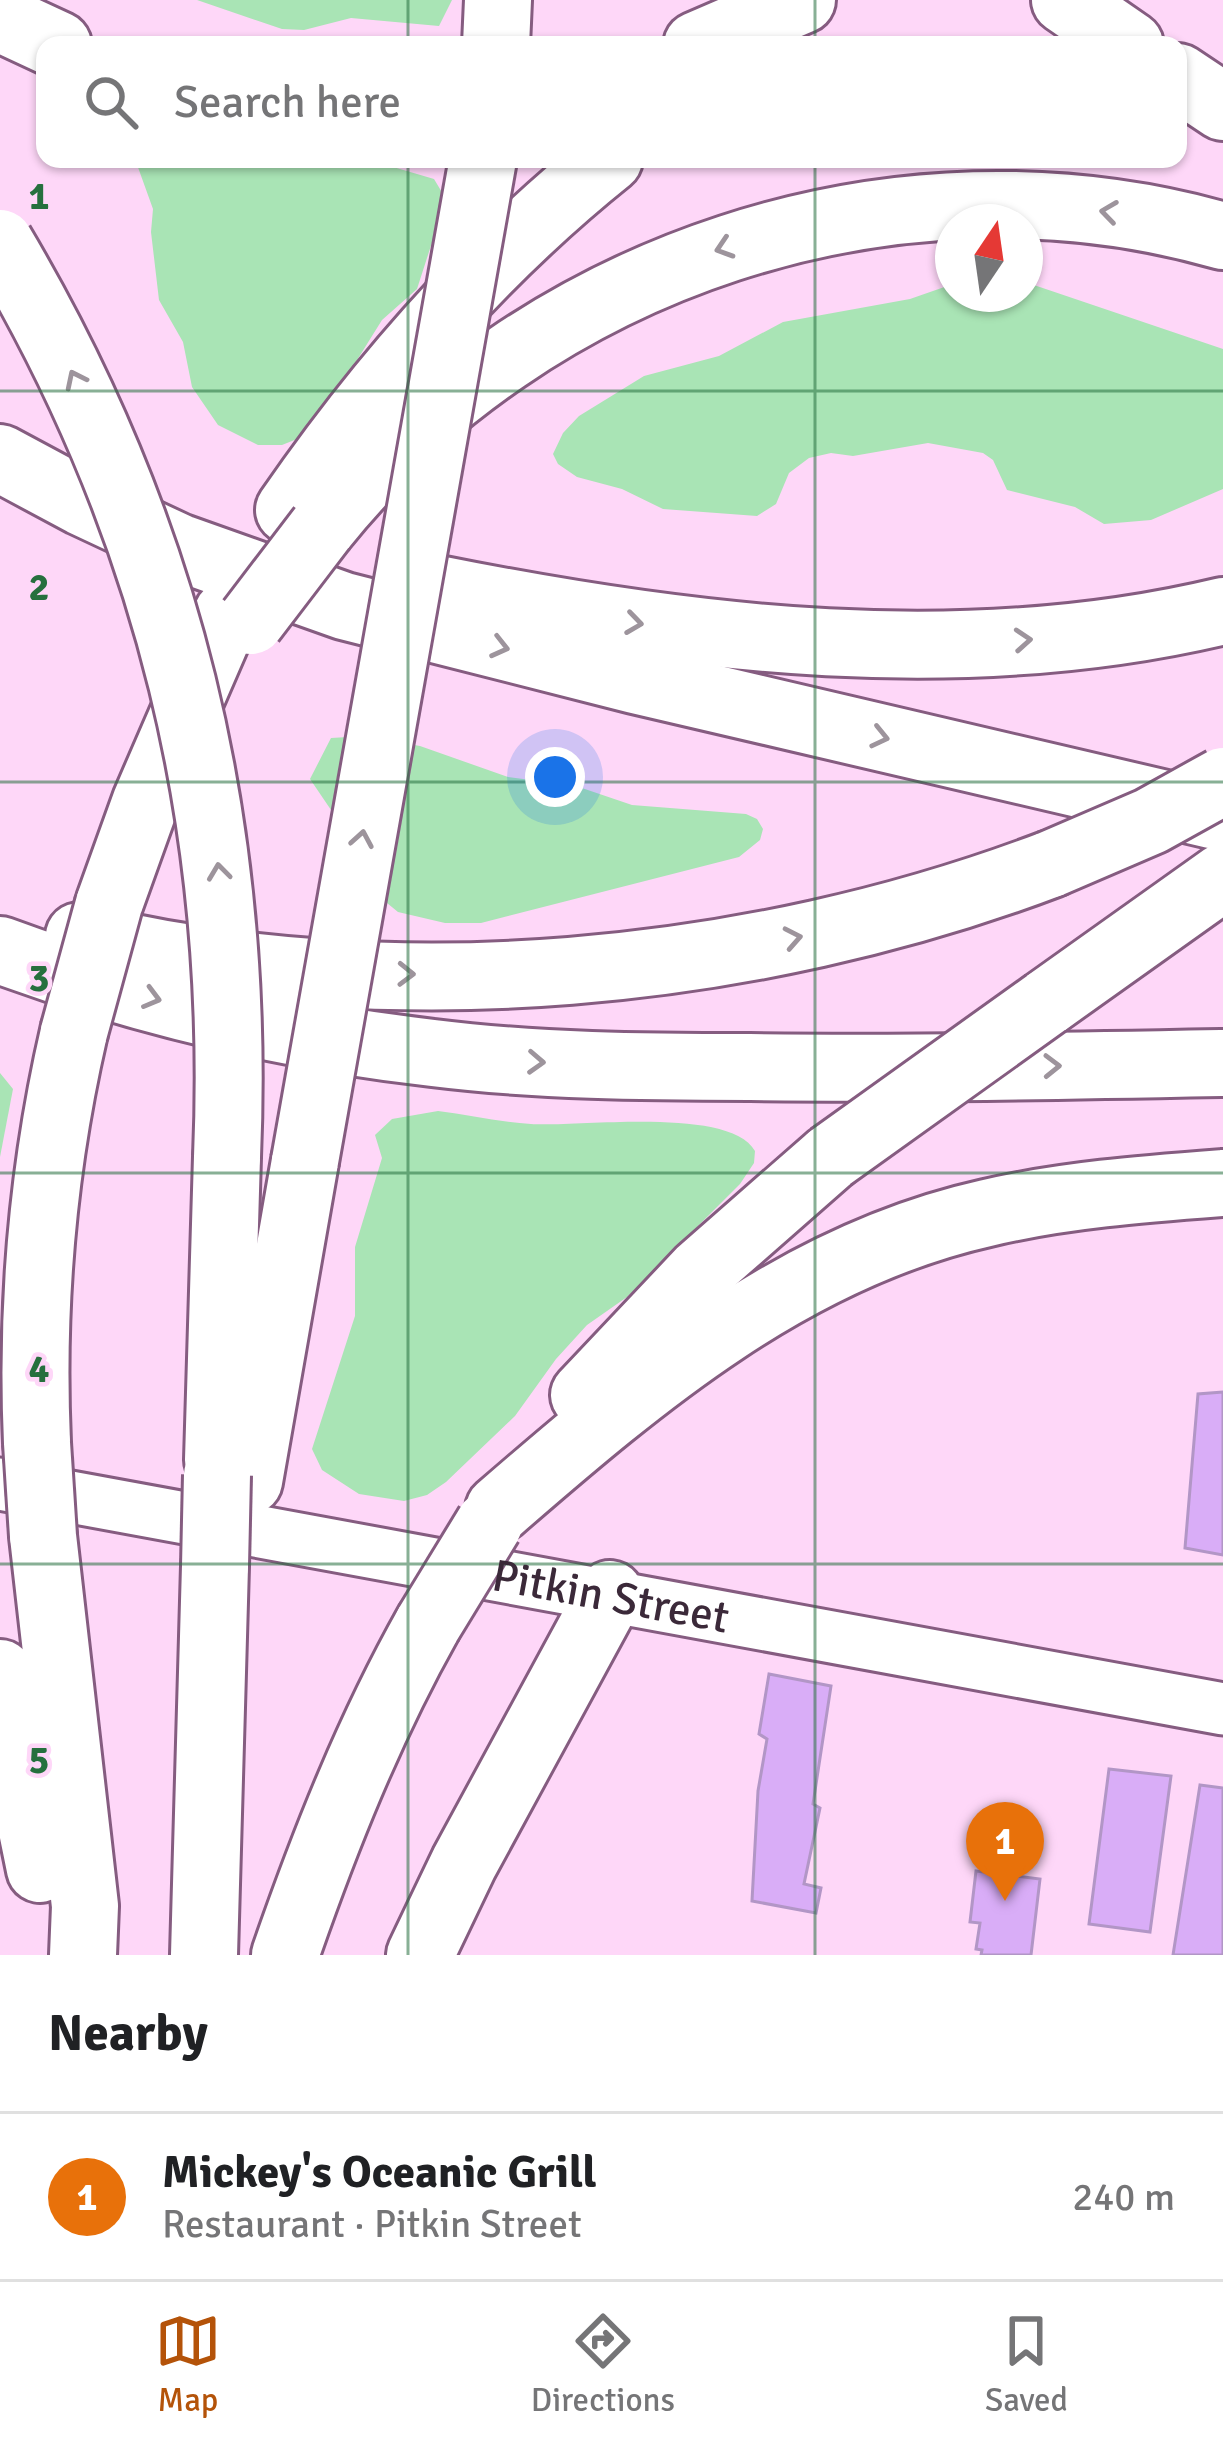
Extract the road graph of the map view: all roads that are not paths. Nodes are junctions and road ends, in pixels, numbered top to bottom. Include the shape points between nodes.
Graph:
1 (498, 0) edge
2 (802, 0) edge
3 (814, 0) edge
4 (1065, 0) edge
5 (0, 18) edge
6 (39, 36) edge
7 (496, 36) edge
8 (718, 36) edge
9 (765, 36) edge
10 (1117, 36) edge
11 (1187, 83) edge
12 (1223, 107) edge
13 (481, 168) edge
14 (599, 168) edge
15 (1223, 236) edge
16 (0, 243) edge
17 (0, 438) edge
18 (0, 458) edge
19 (303, 523) junction
20 (1223, 611) edge
21 (1223, 781) edge
22 (1223, 817) edge
23 (1223, 877) edge
24 (0, 917) edge
25 (0, 950) edge
26 (1223, 1063) edge
27 (1223, 1183) edge
28 (18, 1464) edge
29 (233, 1478) junction
30 (494, 1517) junction
31 (610, 1594) junction
32 (0, 1673) edge
33 (1223, 1709) edge
34 (56, 1955) edge
35 (83, 1955) edge
36 (204, 1955) edge
37 (286, 1955) edge
38 (419, 1955) edge

1 - 7 highway
2 - 8 highway
3 - 9 highway
4 - 10 highway
5 - 6 highway
11 - 12 highway
29 -> 13 highway, bridge via 305,1161
14 - 19 highway via 416,342 348,427
15 -> 19 highway via 1088,209 989,203 859,215 758,237 643,280 526,345
29 -> 16 highway, bridge via 227,956 214,830 155,579 100,435
17 -> 20 highway via 191,518 315,559 619,620 808,641 947,644 1095,634
18 -> 22 highway via 178,547 344,606
19 - 28 highway, bridge via 184,713 109,904 56,1130
24 -> 21 highway, bridge via 248,965 412,974 648,961 915,909 1051,864
23 - 30 highway, bridge via 831,1157 735,1238 568,1413
25 -> 26 highway via 262,1024 483,1058 770,1068
27 - 30 highway via 986,1213 834,1267 691,1351
28 - 31 main road, Pitkin Street
28 - 35 highway, bridge via 44,1536 85,1906
29 - 36 highway
30 - 37 highway, bridge via 385,1705
31 - 33 main road, Pitkin Street
31 - 38 highway
32 - 34 highway

